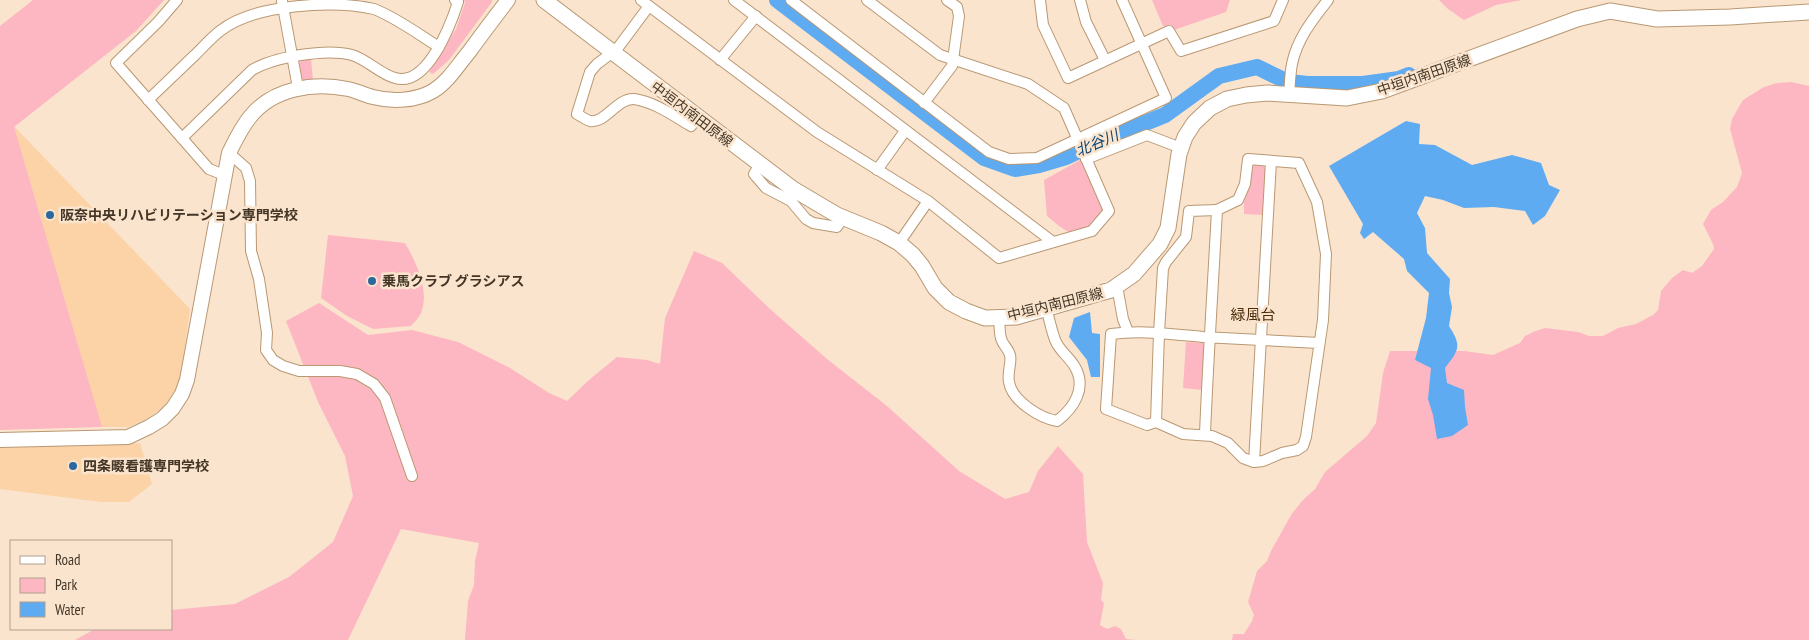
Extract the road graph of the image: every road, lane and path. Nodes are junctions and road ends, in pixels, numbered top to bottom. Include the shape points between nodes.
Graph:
1 (177, 0) edge
2 (455, 0) edge
3 (508, 0) edge
4 (544, 0) edge
5 (734, 0) edge
6 (791, 0) edge
7 (868, 0) edge
8 (947, 0) edge
9 (1040, 0) edge
10 (1080, 0) edge
11 (1122, 0) edge
12 (1283, 0) edge
13 (1327, 0) edge
14 (283, 3) edge
15 (645, 3) edge
16 (1809, 12) edge
17 (756, 16) junction
18 (1142, 43) junction
19 (439, 47) junction
20 (613, 53) junction
21 (292, 56) junction
22 (720, 60) junction
23 (953, 60) junction
24 (1105, 60) junction
25 (298, 88) junction
26 (660, 89) junction
27 (1289, 94) junction
28 (148, 100) junction
29 (924, 102) junction
30 (652, 104) junction
31 (698, 118) junction
32 (905, 131) junction
33 (182, 138) junction
34 (1078, 140) junction
35 (1181, 148) junction
36 (229, 153) junction
37 (1086, 159) junction
38 (1271, 161) junction
39 (877, 170) junction
40 (224, 175) junction
41 (928, 201) junction
42 (1217, 210) junction
43 (899, 242) junction
44 (1053, 242) junction
45 (1118, 286) junction
46 (1046, 308) junction
47 (999, 318) junction
48 (1128, 332) junction
49 (1159, 333) junction
50 (1210, 337) junction
51 (1260, 340) junction
52 (1319, 343) junction
53 (1156, 422) junction
54 (1205, 434) junction
55 (0, 440) edge
56 (1254, 462) junction
57 (412, 476) dead end

1 - 28 street via 116,63
2 - 19 street via 458,2 451,24
3 - 25 street via 447,80 432,91 413,98 391,100 334,87
4 - 20 main road, 中垣内南田原線
5 - 17 street
6 - 29 street
7 - 23 street via 940,55
8 - 23 street via 957,7 959,16
9 - 24 street via 1044,25 1068,78
10 - 24 street via 1086,22
11 - 18 street
12 - 18 street via 1274,21 1180,51 1169,31
13 - 27 street via 1304,32 1292,64
14 - 19 street via 335,2 371,8 387,14
14 - 21 street
14 - 28 street via 234,21
15 - 20 street
15 - 22 street
16 - 27 main road, 中垣内南田原線 via 1730,18 1657,18 1610,11 1577,19 1382,91 1347,98
17 - 22 street
17 - 32 street
18 - 24 street
18 - 34 street via 1166,98
19 - 21 street via 429,63 407,78 396,78 352,55
20 - 26 main road, 中垣内南田原線
20 - 30 street via 590,72 576,114 596,122 624,101 633,99
21 - 25 street
21 - 33 street via 252,70
22 - 39 street via 817,132
23 - 29 street via 952,66
23 - 34 street via 1028,84 1064,108
25 - 36 street via 267,102 251,116
26 - 30 street
26 - 31 main road, 中垣内南田原線
27 - 35 main road, 中垣内南田原線 via 1227,99 1210,108 1194,123
28 - 33 street
29 - 34 street via 989,152 1009,159 1037,158
30 - 31 street via 691,126
31 - 43 main road, 中垣内南田原線 via 814,203
32 - 39 street
32 - 44 street
33 - 40 street via 209,169
34 - 37 street
35 - 37 street via 1147,134
35 - 45 main road, 中垣内南田原線 via 1168,228 1148,259
36 - 40 street
36 - 57 street via 246,168 250,182 251,251 260,279 266,350 283,366 299,371 357,374 374,384 385,398
37 - 44 street via 1109,212 1092,231
38 - 42 street via 1248,159 1245,184 1238,200
38 - 51 street
38 - 52 street via 1299,162 1317,202 1326,254
39 - 41 street
40 - 55 street via 188,380 173,408 162,419 128,437
41 - 43 street
41 - 44 street via 999,258
42 - 49 street via 1188,211 1186,237 1163,268
42 - 50 street
43 - 47 main road, 中垣内南田原線 via 949,302 985,318
45 - 46 main road, 中垣内南田原線 via 1094,296
45 - 48 street
46 - 47 main road, 中垣内南田原線
46 - 47 street via 1056,342 1075,366 1080,385 1074,405 1057,422 1040,415 1012,390 1009,383 1010,353 1001,338
48 - 49 street
48 - 53 street via 1111,334 1106,409 1147,425
49 - 50 street
49 - 53 street
50 - 51 street
50 - 54 street
51 - 52 street
51 - 56 street
52 - 56 street via 1303,446
53 - 54 street via 1183,434
54 - 56 street via 1228,443 1243,458

